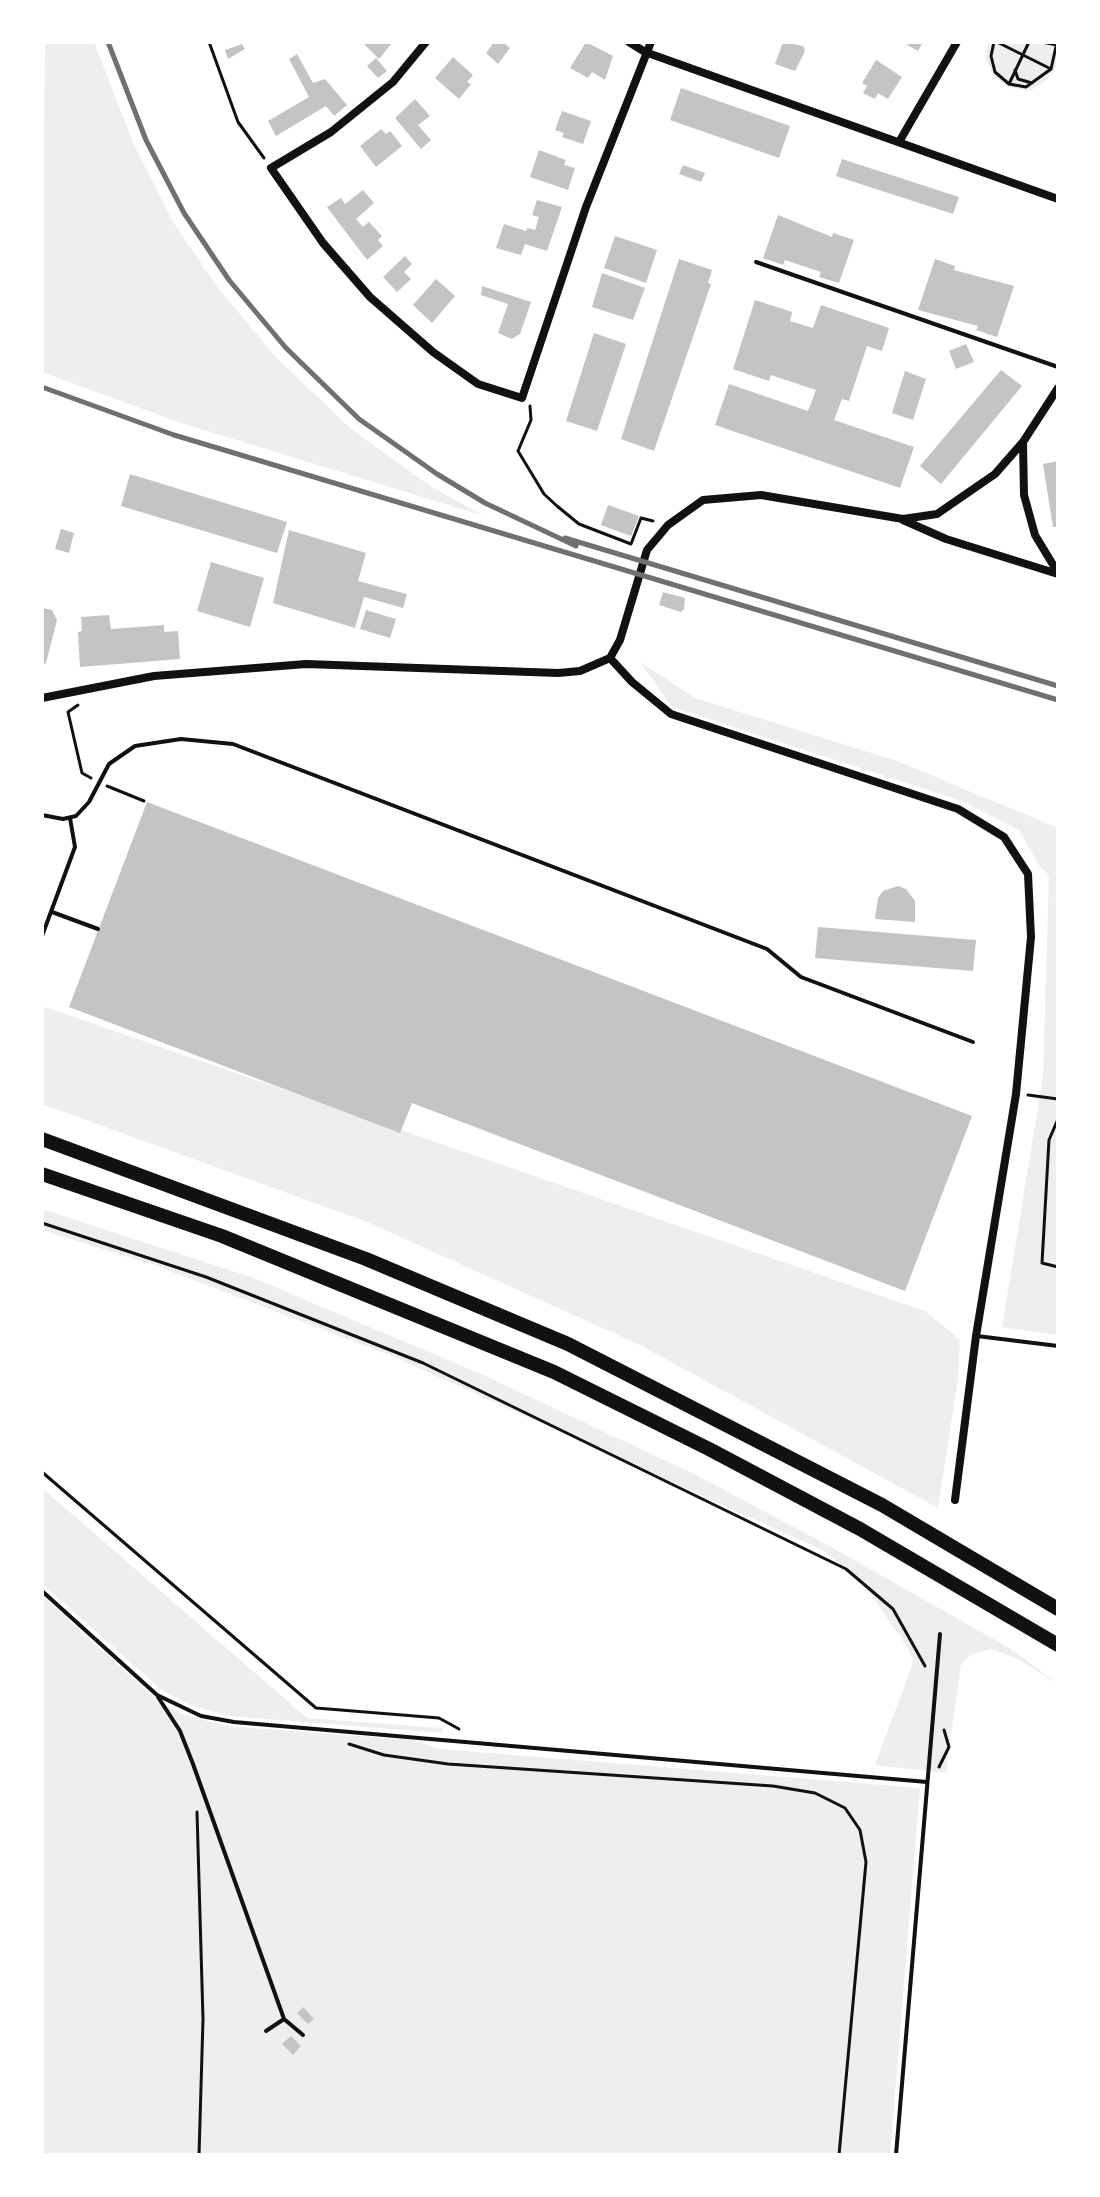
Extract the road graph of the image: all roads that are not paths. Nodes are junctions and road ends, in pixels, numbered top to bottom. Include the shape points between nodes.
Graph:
1 (426, 42) edge
2 (629, 42) edge
3 (651, 42) edge
4 (957, 42) edge
5 (645, 52) junction
6 (899, 142) junction
7 (1058, 199) edge
8 (756, 262) dead end
9 (1058, 367) edge
10 (1058, 388) edge
11 (1023, 442) junction
12 (903, 519) junction
13 (1058, 574) edge
14 (610, 658) junction
15 (42, 698) edge
16 (42, 815) edge
17 (70, 818) junction
18 (52, 912) junction
19 (98, 929) dead end
20 (42, 936) edge
21 (973, 1042) dead end
22 (42, 1137) edge
23 (42, 1174) edge
24 (976, 1336) junction
25 (1058, 1346) edge
26 (955, 1500) dead end
27 (42, 1591) edge
28 (1058, 1609) edge
29 (940, 1634) dead end
30 (1058, 1645) edge
31 (157, 1695) junction
32 (927, 1782) junction
33 (284, 2019) junction
34 (266, 2031) dead end
35 (303, 2035) dead end
36 (896, 2155) edge

1 - 5 street via 381,92 331,132 271,168 323,243 370,297 478,384 522,398
2 - 5 street
3 - 5 street
4 - 6 street
5 - 6 street
6 - 7 street
8 - 9 lane
10 - 11 street
11 - 12 street via 995,474 937,514
11 - 13 street via 1024,495 1035,535
12 - 13 street via 946,539
12 - 14 street via 779,498 703,500 668,525 644,556
14 - 15 street via 580,671 558,673 306,664 154,676
14 - 24 street via 671,714 958,809 1004,837 1028,874 1031,907 1016,1094
16 - 17 lane
17 - 18 lane via 75,847
17 - 21 lane via 89,802 109,764 135,746 181,739 233,744 767,949 801,977
18 - 19 lane
18 - 20 lane
22 - 28 highway via 352,1253 568,1344 882,1505
23 - 30 highway via 266,1253 554,1372 860,1529
24 - 25 lane
24 - 26 street
27 - 31 lane
29 - 32 lane
31 - 32 lane via 201,1716 324,1730
31 - 33 lane via 184,1742
32 - 36 lane
33 - 34 lane
33 - 35 lane

